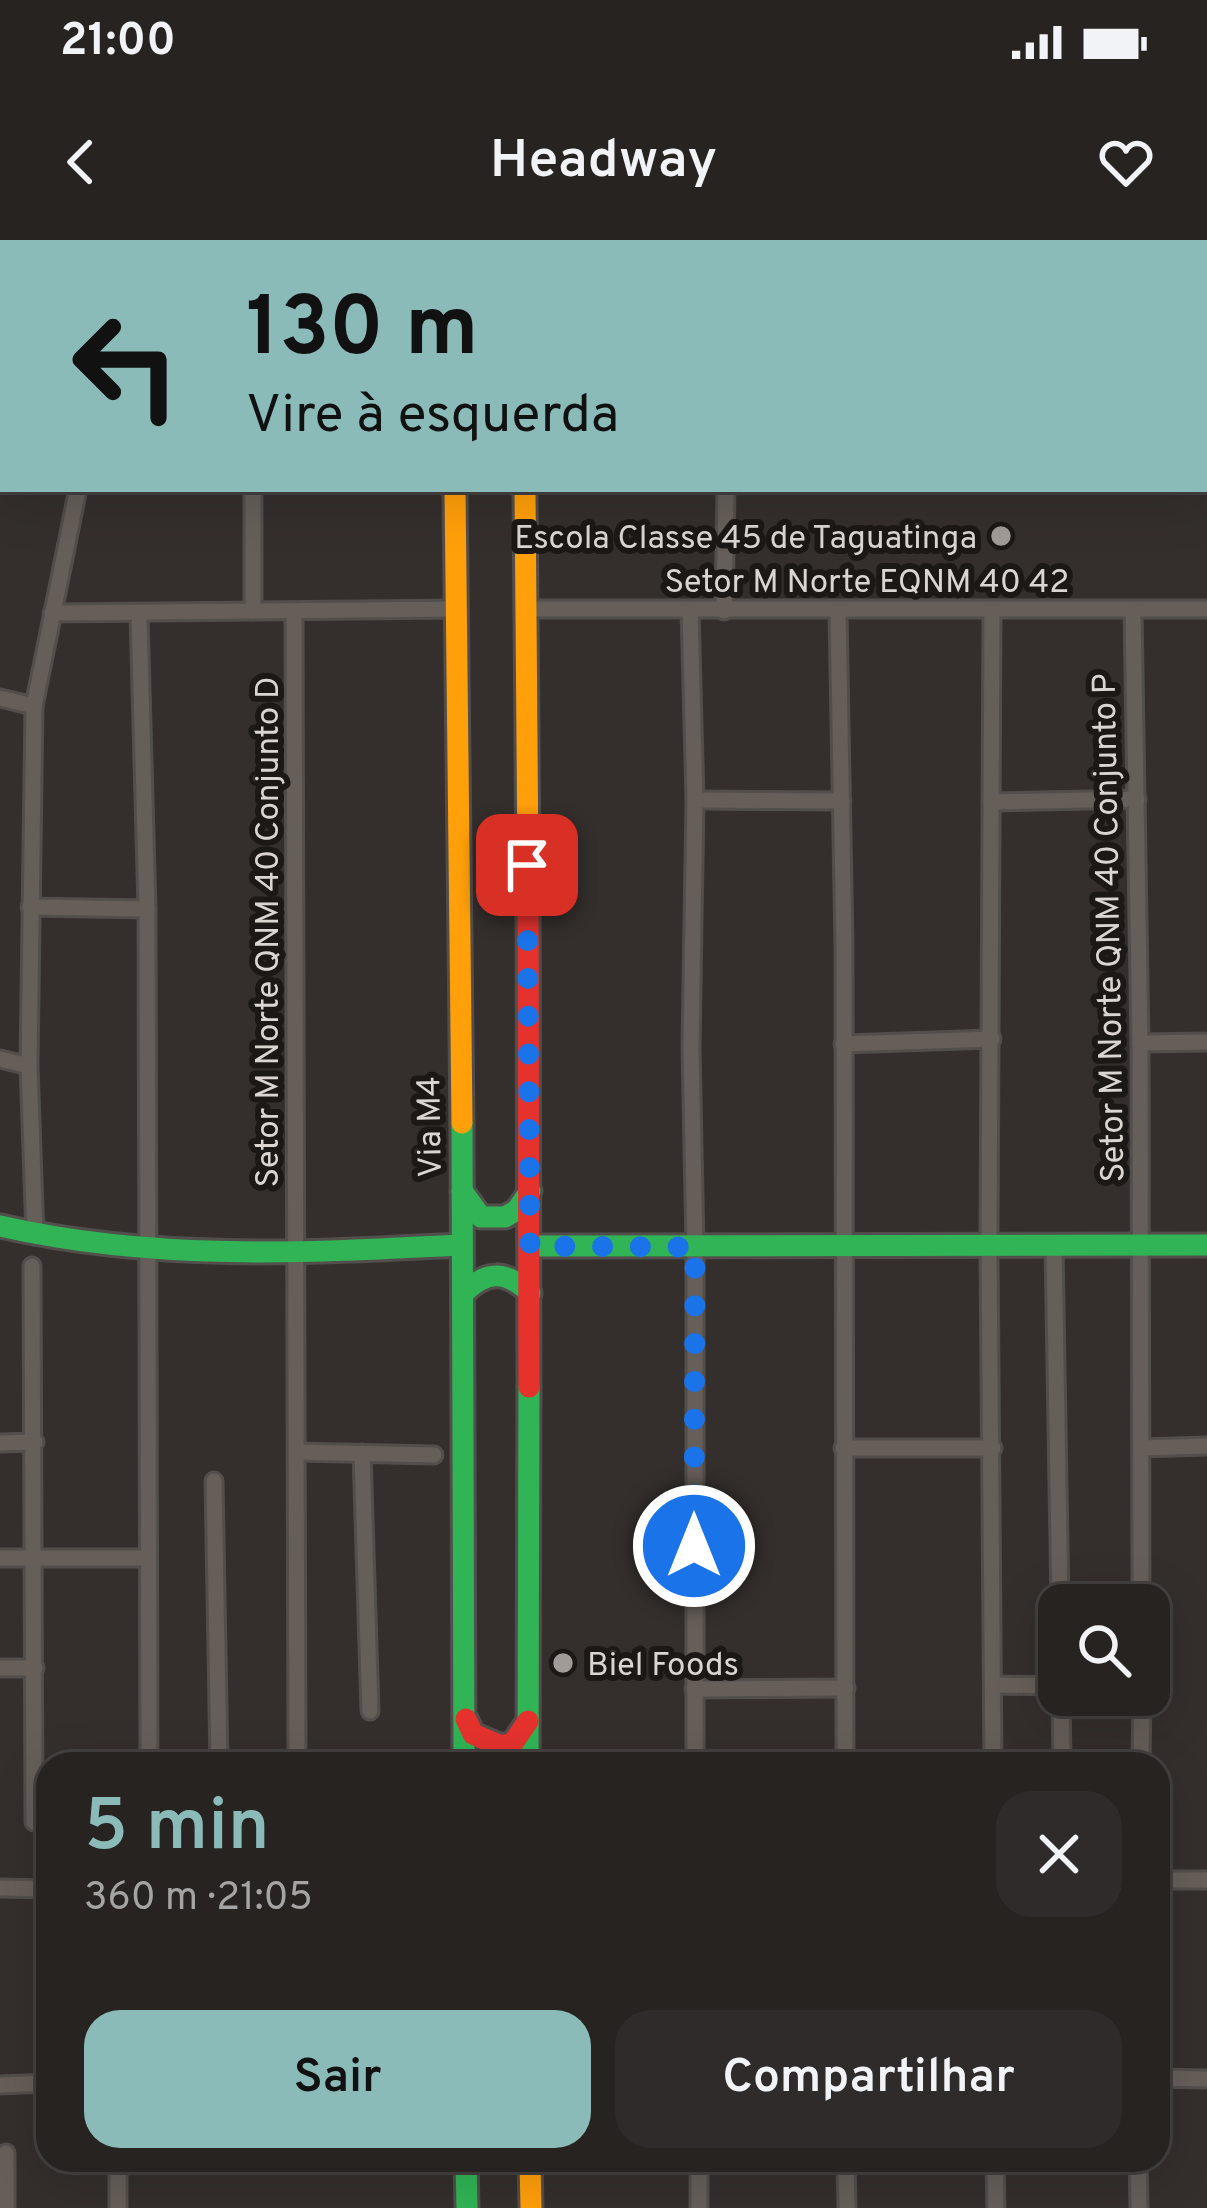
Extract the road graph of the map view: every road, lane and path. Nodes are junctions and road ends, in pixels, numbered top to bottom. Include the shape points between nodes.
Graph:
1 (78, 492) edge
2 (253, 492) edge
3 (454, 492) edge
4 (525, 492) edge
5 (726, 492) edge
6 (459, 609) junction
7 (527, 609) junction
8 (1207, 609) edge
9 (253, 610) junction
10 (690, 610) junction
11 (724, 610) junction
12 (1133, 610) junction
13 (294, 611) junction
14 (838, 611) junction
15 (992, 611) junction
16 (52, 613) junction
17 (139, 614) junction
18 (1, 705) edge
19 (34, 706) junction
20 (1137, 799) junction
21 (695, 800) junction
22 (842, 801) junction
23 (991, 802) junction
24 (30, 907) junction
25 (147, 909) junction
26 (992, 1039) junction
27 (1207, 1042) edge
28 (1140, 1043) junction
29 (843, 1044) junction
30 (0, 1059) edge
31 (29, 1066) junction
32 (462, 1191) junction
33 (530, 1192) junction
34 (0, 1226) edge
35 (35, 1236) junction
36 (462, 1245) junction
37 (844, 1245) junction
38 (1140, 1245) junction
39 (1207, 1245) edge
40 (530, 1246) junction
41 (988, 1246) junction
42 (1054, 1246) junction
43 (695, 1247) junction
44 (149, 1250) junction
45 (297, 1252) junction
46 (32, 1266) dead end
47 (530, 1293) junction
48 (463, 1294) junction
49 (34, 1442) junction
50 (0, 1443) edge
51 (1207, 1446) edge
52 (843, 1448) junction
53 (993, 1448) junction
54 (1141, 1448) junction
55 (297, 1452) junction
56 (362, 1454) junction
57 (434, 1455) dead end
58 (214, 1481) dead end
59 (0, 1558) edge
60 (148, 1558) junction
61 (36, 1559) junction
62 (1060, 1584) edge
63 (1141, 1584) edge
64 (0, 1668) edge
65 (35, 1668) junction
66 (993, 1685) junction
67 (1038, 1686) edge
68 (846, 1688) junction
69 (694, 1689) junction
70 (370, 1711) dead end
71 (1061, 1716) edge
72 (1142, 1716) edge
73 (466, 1718) junction
74 (528, 1721) junction
75 (148, 1752) edge
76 (219, 1752) edge
77 (297, 1752) edge
78 (465, 1752) edge
79 (528, 1752) edge
80 (694, 1752) edge
81 (845, 1752) edge
82 (993, 1752) edge
83 (1062, 1752) edge
84 (1141, 1752) edge
85 (34, 1822) dead end
86 (1170, 1880) edge
87 (1207, 1880) edge
88 (0, 1888) edge
89 (36, 1889) edge
90 (1170, 2078) edge
91 (1207, 2079) edge
92 (36, 2084) edge
93 (0, 2085) edge
94 (6, 2153) dead end
95 (118, 2172) edge
96 (466, 2172) edge
97 (530, 2172) edge
98 (699, 2172) edge
99 (846, 2172) edge
100 (995, 2172) edge
101 (1138, 2172) edge
102 (6, 2208) edge
103 (118, 2208) edge
104 (467, 2208) edge
105 (531, 2208) edge
106 (699, 2208) edge
107 (847, 2208) edge
108 (996, 2208) edge
109 (1139, 2208) edge

1 - 16 street
2 - 9 street
3 - 6 main road, Via M4
4 - 7 main road
5 - 11 street
6 - 13 street
6 - 32 main road, Via M4
7 - 10 street, Setor M Norte EQNM 40 42
7 - 33 main road
8 - 12 street, Setor M Norte EQNM 40 42
9 - 13 street
9 - 17 street
10 - 11 street, Setor M Norte EQNM 40 42
10 - 21 street
11 - 14 street, Setor M Norte EQNM 40 42
12 - 15 street, Setor M Norte EQNM 40 42
12 - 20 street, Setor M Norte QNM 40 Conjunto P
13 - 45 street, Setor M Norte QNM 40 Conjunto D
14 - 15 street, Setor M Norte EQNM 40 42
14 - 22 street
15 - 23 street
16 - 17 street
16 - 19 street
17 - 25 street
18 - 19 street
19 - 24 street
20 - 23 street
20 - 28 street, Setor M Norte QNM 40 Conjunto P
21 - 22 street
21 - 43 street
22 - 29 street
23 - 26 street
24 - 25 street
24 - 31 street
25 - 44 street
26 - 29 street
26 - 41 street
27 - 28 street
28 - 38 street, Setor M Norte QNM 40 Conjunto P
29 - 37 street
30 - 31 street
31 - 35 street
32 - 33 main road via 492,1219 514,1214
32 - 36 main road, Via M4
33 - 40 main road
34 - 35 main road
35 - 44 main road
36 - 45 main road
36 - 48 main road, Via M4
37 - 41 main road
37 - 43 main road
37 - 52 street
38 - 39 main road
38 - 42 main road
38 - 54 street, Setor M Norte QNM 40 Conjunto P
40 - 43 main road
40 - 47 main road
41 - 42 main road
41 - 53 street
42 - 62 street
43 - 69 street
44 - 45 main road
44 - 60 street
45 - 55 street, Setor M Norte QNM 40 Conjunto D
46 - 49 street
47 - 48 main road via 498,1271
47 - 74 main road
48 - 73 main road, Via M4
49 - 50 street
49 - 61 street
51 - 54 street
52 - 53 street
52 - 68 street
53 - 66 street
54 - 63 street, Setor M Norte QNM 40 Conjunto P
55 - 56 street
55 - 77 street, Setor M Norte QNM 40 Conjunto D
56 - 57 street
56 - 70 street
58 - 76 street
59 - 61 street
60 - 61 street
60 - 75 street
61 - 65 street
64 - 65 street
65 - 85 street
66 - 67 street
66 - 82 street
68 - 69 street
68 - 81 street
69 - 80 street
71 - 83 street
72 - 84 street
73 - 74 main road via 473,1734 501,1746
73 - 78 main road, Via M4
74 - 79 main road
86 - 87 street
88 - 89 street
90 - 91 street
92 - 93 street
94 - 102 street
95 - 103 street
96 - 104 main road
97 - 105 main road
98 - 106 street
99 - 107 street
100 - 108 street
101 - 109 street

